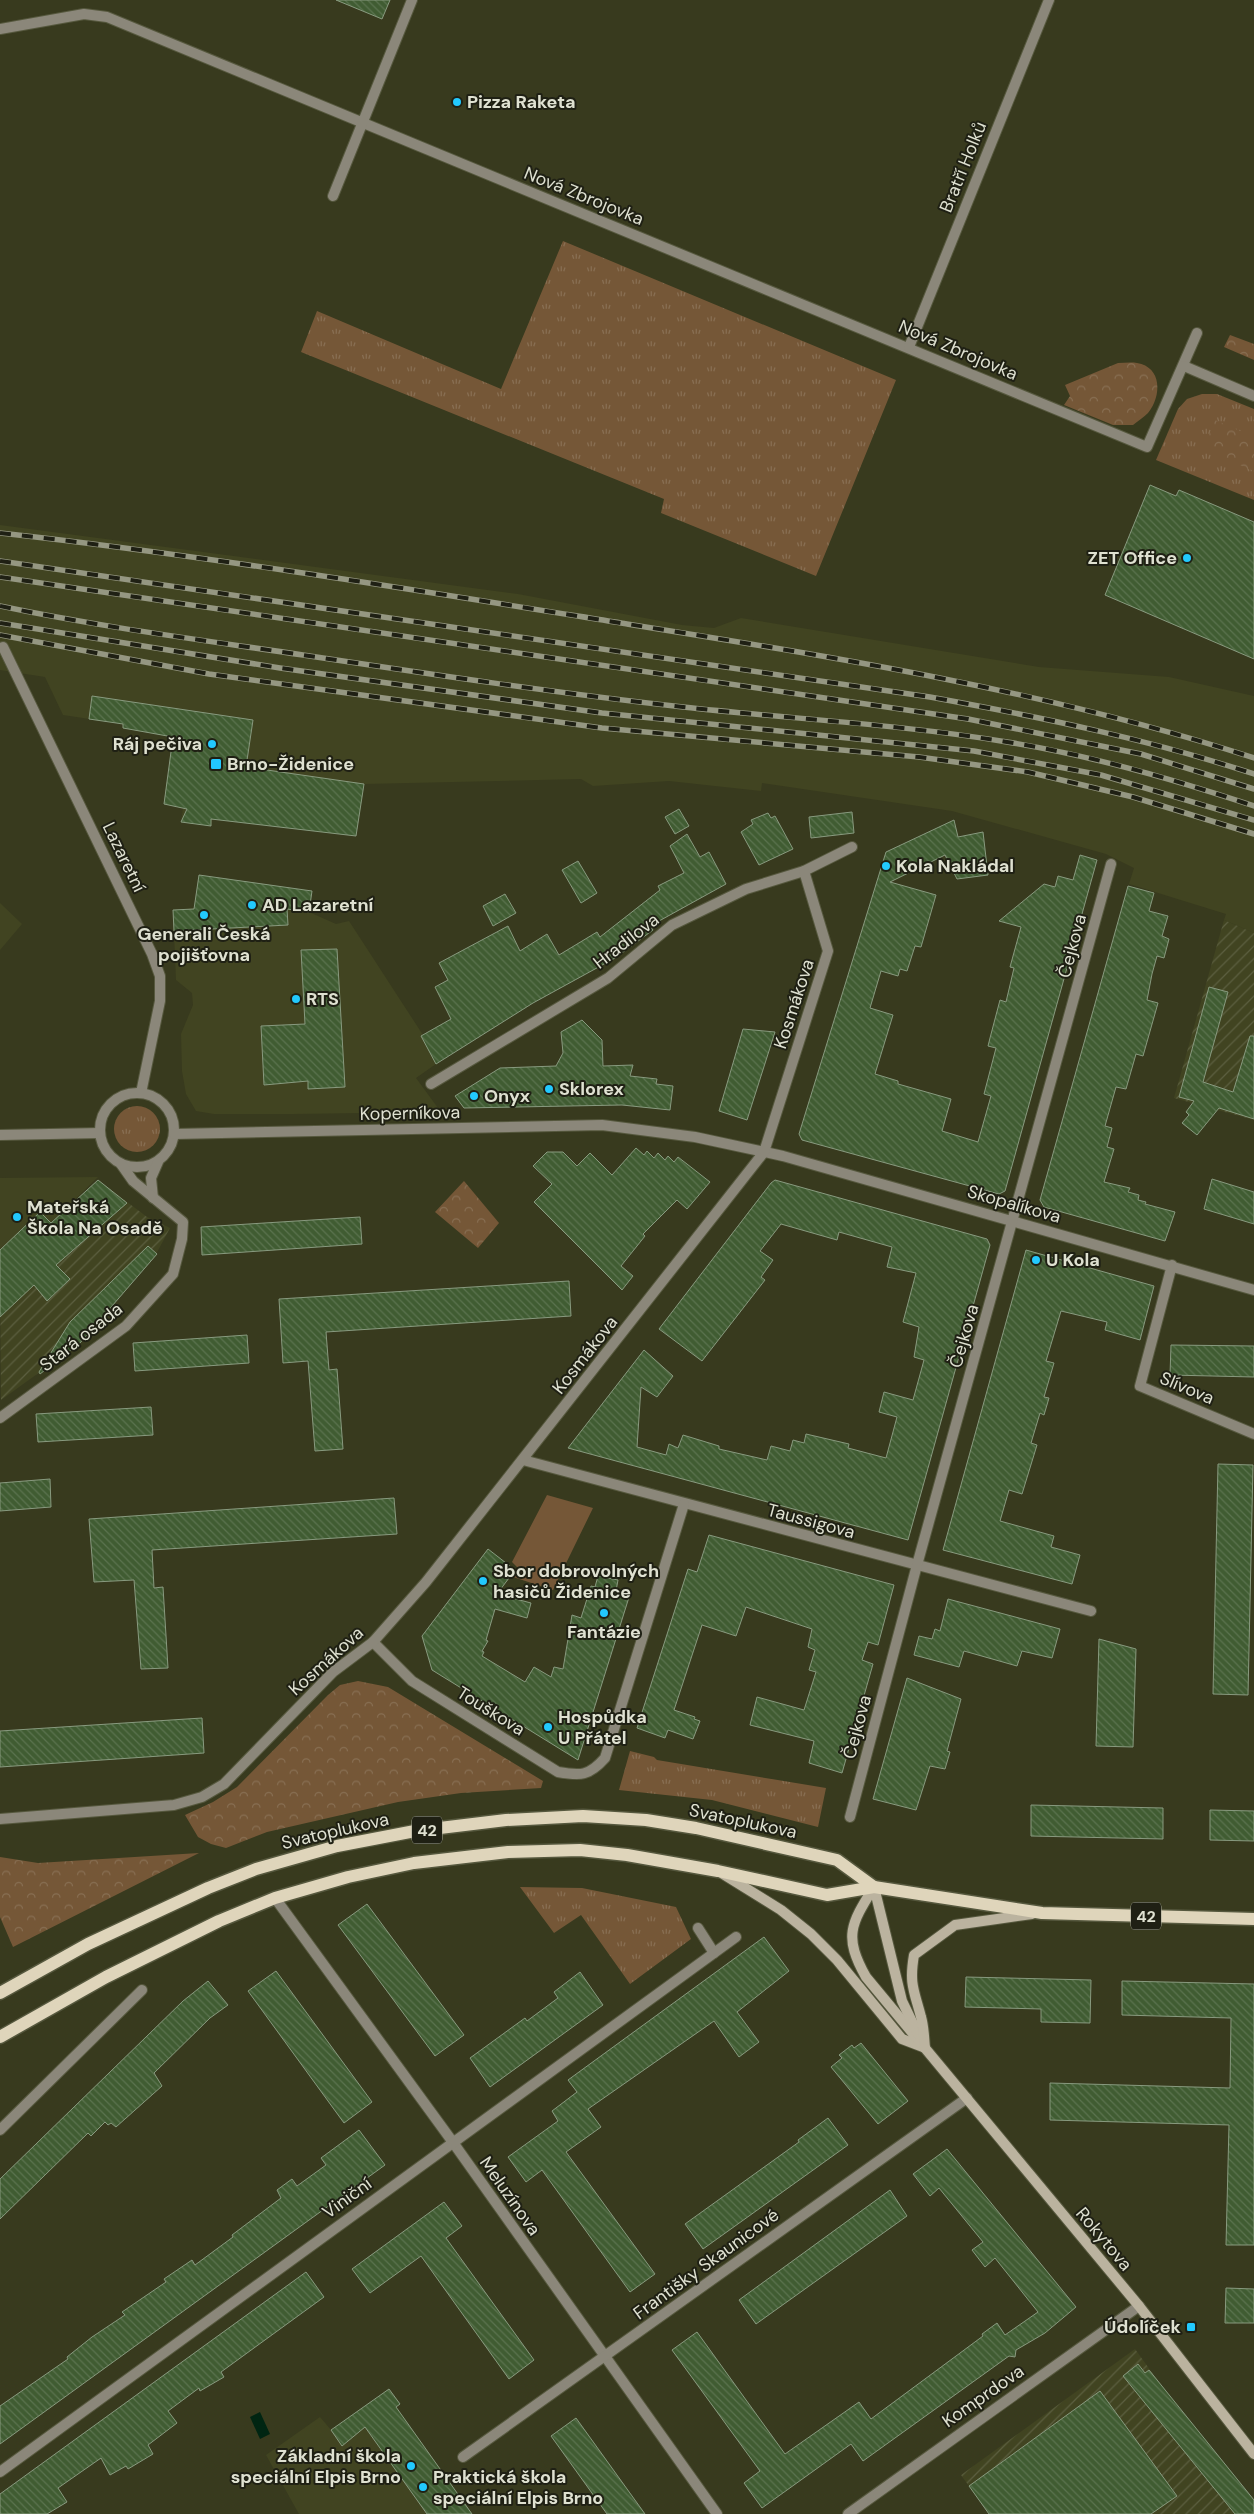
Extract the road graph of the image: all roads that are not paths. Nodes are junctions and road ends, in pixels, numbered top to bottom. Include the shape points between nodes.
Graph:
1 (412, 0) edge
2 (1049, 0) edge
3 (0, 29) edge
4 (362, 122) junction
5 (333, 196) dead end
6 (1197, 333) dead end
7 (909, 347) junction
8 (1184, 366) junction
9 (1254, 396) edge
10 (3, 647) dead end
11 (852, 847) dead end
12 (1111, 864) dead end
13 (804, 871) junction
14 (431, 1084) dead end
15 (140, 1092) junction
16 (100, 1133) junction
17 (174, 1134) junction
18 (0, 1135) edge
19 (764, 1152) junction
20 (158, 1162) junction
21 (121, 1164) junction
22 (153, 1198) junction
23 (1013, 1220) junction
24 (1172, 1265) junction
25 (1254, 1290) edge
26 (0, 1418) edge
27 (1254, 1434) edge
28 (523, 1460) junction
29 (684, 1504) junction
30 (917, 1565) junction
31 (1091, 1611) dead end
32 (373, 1642) junction
33 (850, 1817) dead end
34 (1, 1819) edge
35 (718, 1871) junction
36 (874, 1887) junction
37 (275, 1898) junction
38 (1042, 1912) junction
39 (1254, 1919) edge
40 (698, 1928) dead end
41 (736, 1937) dead end
42 (714, 1953) junction
43 (142, 1990) dead end
44 (0, 1992) edge
45 (0, 2037) edge
46 (925, 2048) junction
47 (967, 2098) junction
48 (0, 2130) edge
49 (452, 2141) junction
50 (1139, 2306) junction
51 (604, 2356) junction
52 (1254, 2454) edge
53 (463, 2457) dead end
54 (0, 2472) edge
55 (717, 2514) edge
56 (848, 2514) edge

1 - 4 street
2 - 7 street, Bratří Holků
3 - 4 street, Nová Zbrojovka via 84,14 107,17
4 - 5 street
4 - 7 street, Nová Zbrojovka
6 - 8 street
7 - 8 street, Nová Zbrojovka via 1147,447
8 - 9 street
10 - 15 street, Lazaretní via 148,945 160,976 160,1001
11 - 13 street, Hradilova
12 - 23 street, Čejkova
13 - 14 street, Hradilova via 746,889 672,925 608,978
13 - 19 street, Kosmákova via 828,951
15 - 16 street via 128,1094 111,1104 101,1120
15 - 17 street via 162,1102 169,1111
16 - 18 street
16 - 21 street via 103,1145
17 - 19 street, Koperníkova via 602,1125 695,1137
17 - 20 street via 172,1144
19 - 23 street, Skopalíkova
19 - 28 street, Kosmákova
20 - 21 street via 134,1167
20 - 22 street via 151,1178
21 - 22 street, Stará osada via 133,1181
22 - 26 street, Stará osada via 183,1222 173,1274 126,1326
23 - 24 street, Skopalíkova
23 - 30 street, Čejkova
24 - 25 street, Skopalíkova
24 - 27 street, Slívova via 1140,1386
28 - 29 street, Taussigova
28 - 32 street, Kosmákova via 426,1582
29 - 30 street, Taussigova
29 - 32 street, Touškova via 605,1758 594,1770 577,1775 558,1772 412,1681
30 - 31 street, Taussigova
30 - 33 street, Čejkova
32 - 34 street, Kosmákova via 333,1672 224,1784 202,1797 174,1805
35 - 36 main road, Svatoplukova / 42 via 827,1895
35 - 37 main road, Svatoplukova / 42 via 580,1850 508,1852 414,1863 348,1877
35 - 46 main road via 781,1910 811,1934 837,1960 902,2039
36 - 38 main road, Svatoplukova / 42
36 - 44 main road, Svatoplukova / 42 via 837,1860 696,1828 646,1820 583,1816 506,1820 415,1831 337,1846 256,1869 88,1944
36 - 46 main road via 902,2001
36 - 46 main road via 855,1917 852,1932 854,1955 866,1977
37 - 45 main road, Svatoplukova / 42 via 219,1921 106,1977
37 - 49 street, Meluzínova
38 - 39 main road, Svatoplukova / 42
38 - 46 main road via 955,1925 914,1955 912,1990 922,2018
40 - 42 street
41 - 42 street, Viniční
42 - 49 street, Viniční
43 - 48 street
46 - 47 main road, Rokytova
47 - 50 main road, Rokytova
47 - 51 street, Františky Skaunicové
49 - 51 street, Meluzínova
49 - 54 street, Viniční
50 - 52 main road, Rokytova
50 - 56 street, Komprdova
51 - 53 street, Františky Skaunicové
51 - 55 street, Meluzínova

